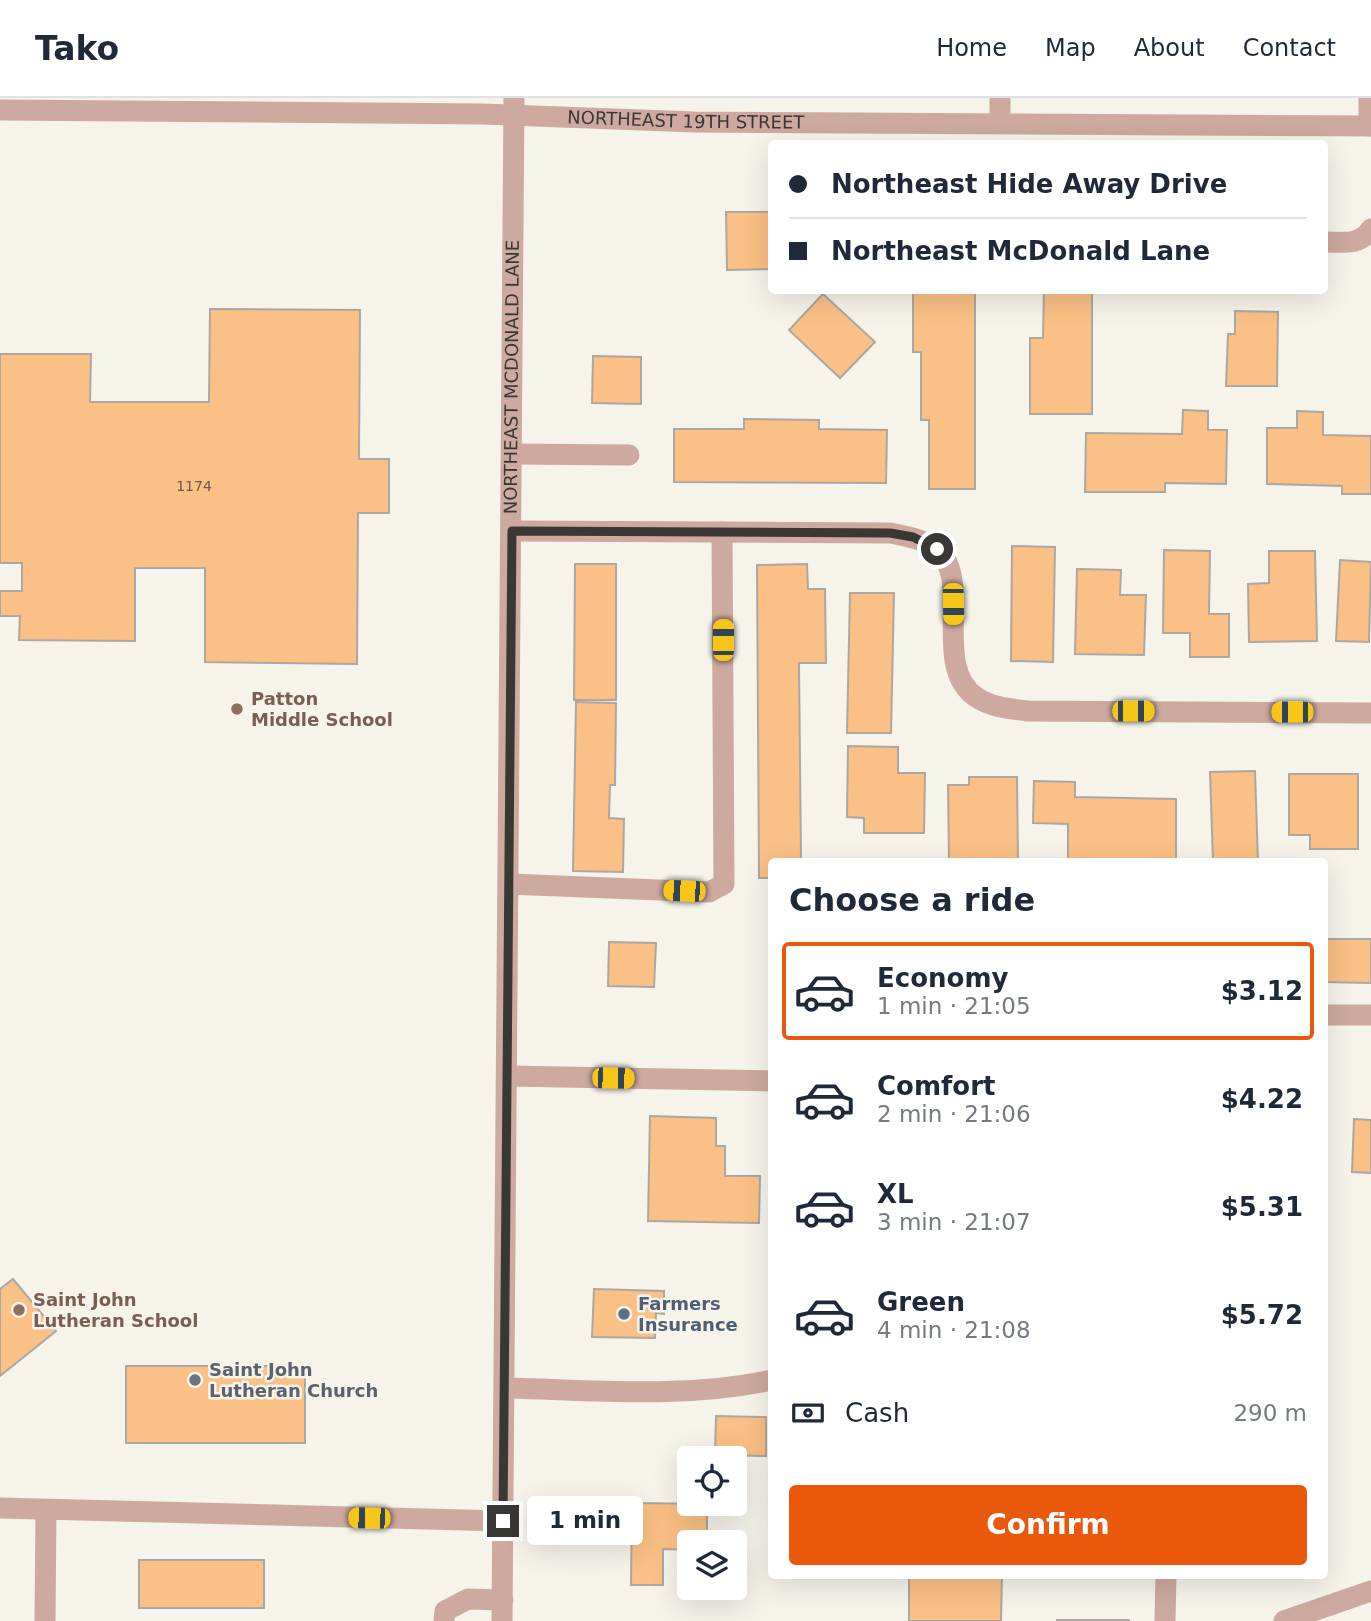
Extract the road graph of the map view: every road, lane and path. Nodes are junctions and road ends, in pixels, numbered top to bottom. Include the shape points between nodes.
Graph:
1 (1000, 98) edge
2 (1369, 98) edge
3 (514, 106) edge
4 (0, 110) edge
5 (1000, 123) junction
6 (1370, 126) edge
7 (1147, 134) edge
8 (1371, 229) edge
9 (1328, 242) edge
10 (512, 454) junction
11 (629, 456) dead end
12 (512, 531) junction
13 (722, 532) junction
14 (1371, 713) edge
15 (509, 884) junction
16 (1328, 1015) edge
17 (1371, 1015) edge
18 (508, 1076) junction
19 (768, 1081) edge
20 (768, 1381) edge
21 (505, 1388) junction
22 (0, 1508) edge
23 (46, 1510) junction
24 (503, 1521) junction
25 (1166, 1579) edge
26 (1371, 1591) edge
27 (503, 1600) junction
28 (44, 1621) edge
29 (444, 1621) edge
30 (502, 1621) edge
31 (1165, 1621) edge
32 (1284, 1621) edge

1 - 5 street
2 - 6 street
3 - 4 street, NORTHEAST 19TH STREET
3 - 5 street, NORTHEAST 19TH STREET via 695,122
3 - 10 street, NORTHEAST MCDONALD LANE
5 - 7 street, NORTHEAST 19TH STREET
6 - 7 street, NORTHEAST 19TH STREET
8 - 9 street via 1357,242
10 - 11 street
10 - 12 street, NORTHEAST MCDONALD LANE
12 - 13 street
12 - 15 street, NORTHEAST MCDONALD LANE
13 - 14 street via 890,533 913,537 937,549 952,578 954,655 963,684 977,698 1002,708
13 - 15 street via 724,884 709,892
15 - 18 street, NORTHEAST MCDONALD LANE
16 - 17 street
18 - 19 street
18 - 21 street, NORTHEAST MCDONALD LANE
20 - 21 street via 658,1392
21 - 24 street, NORTHEAST MCDONALD LANE
22 - 23 street
23 - 24 street
23 - 28 street
24 - 27 street, NORTHEAST MCDONALD LANE
25 - 31 street
26 - 32 street
27 - 29 street via 468,1599 445,1611
27 - 30 street, NORTHEAST MCDONALD LANE

